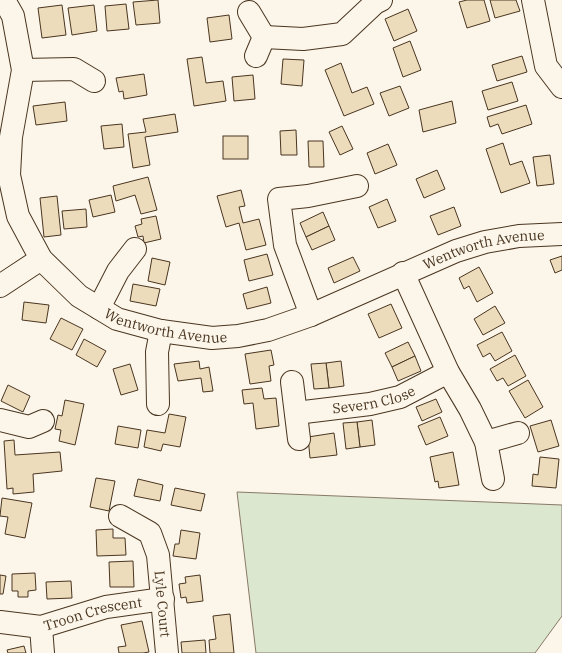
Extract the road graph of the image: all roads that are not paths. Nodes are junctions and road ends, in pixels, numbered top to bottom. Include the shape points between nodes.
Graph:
1 (4, 0) edge
2 (533, 0) edge
3 (376, 1) edge
4 (249, 12) dead end
5 (23, 70) junction
6 (94, 80) dead end
7 (562, 87) edge
8 (6, 137) edge
9 (357, 186) dead end
10 (562, 234) edge
11 (135, 249) dead end
12 (41, 259) junction
13 (404, 273) junction
14 (0, 286) edge
15 (99, 308) junction
16 (311, 315) junction
17 (161, 331) junction
18 (448, 372) junction
19 (292, 382) dead end
20 (158, 404) dead end
21 (296, 413) junction
22 (0, 420) edge
23 (44, 421) dead end
24 (518, 433) dead end
25 (298, 438) dead end
26 (486, 442) junction
27 (493, 479) dead end
28 (120, 516) dead end
29 (163, 599) junction
30 (0, 622) edge
31 (41, 627) junction
32 (43, 653) edge
33 (168, 653) edge

1 - 5 street, Wentworth Avenue via 13,16
2 - 7 street via 546,66
3 - 4 street via 342,34 260,47
5 - 6 street via 74,69
5 - 8 street, Wentworth Avenue
8 - 12 street, Wentworth Avenue via 9,175 18,216
9 - 16 street via 308,196 279,198 285,245
10 - 13 street, Wentworth Avenue via 519,236 485,242
11 - 15 street via 118,271
12 - 14 street
12 - 15 street, Wentworth Avenue via 79,296
13 - 16 street, Wentworth Avenue
13 - 18 street
15 - 17 street, Wentworth Avenue via 117,319
16 - 17 street, Wentworth Avenue via 268,330 238,336 212,338
17 - 20 street via 157,352
18 - 21 street, Severn Close via 400,397 370,404
18 - 26 street
19 - 21 street
21 - 25 street
22 - 23 street via 30,427
24 - 26 street
26 - 27 street
28 - 29 street, Lyle Court via 150,533 158,555
29 - 31 street, Troon Crescent via 106,607
29 - 33 street, Lyle Court
30 - 31 street, Troon Crescent
31 - 32 street

